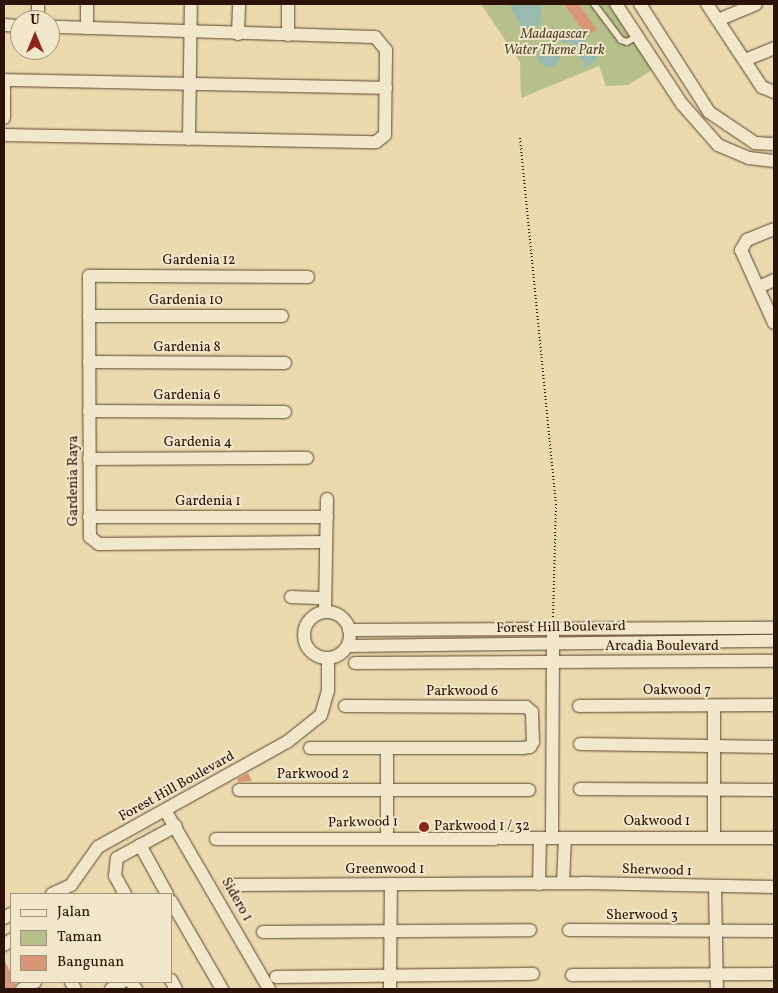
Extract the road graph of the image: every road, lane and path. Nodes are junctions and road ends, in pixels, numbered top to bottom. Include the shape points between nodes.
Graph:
1 (87, 4) edge
2 (191, 4) edge
3 (239, 4) edge
4 (288, 4) edge
5 (594, 4) edge
6 (616, 4) edge
7 (640, 4) edge
8 (707, 4) edge
9 (756, 4) edge
10 (718, 20) junction
11 (60, 27) edge
12 (87, 28) junction
13 (190, 33) junction
14 (238, 34) junction
15 (288, 35) junction
16 (636, 37) junction
17 (774, 48) edge
18 (745, 60) junction
19 (4, 80) edge
20 (190, 84) junction
21 (386, 88) junction
22 (774, 92) edge
23 (4, 118) edge
24 (4, 135) edge
25 (520, 138) dead end
26 (189, 139) junction
27 (774, 144) edge
28 (774, 161) edge
29 (774, 229) edge
30 (89, 276) joint
31 (308, 276) dead end
32 (774, 280) edge
33 (759, 287) junction
34 (89, 316) junction
35 (282, 316) dead end
36 (774, 323) edge
37 (89, 362) junction
38 (285, 363) dead end
39 (89, 411) junction
40 (285, 412) dead end
41 (89, 458) junction
42 (307, 458) dead end
43 (327, 499) dead end
44 (89, 517) junction
45 (327, 517) junction
46 (326, 542) junction
47 (291, 597) dead end
48 (325, 598) junction
49 (325, 612) junction
50 (774, 628) edge
51 (349, 630) junction
52 (553, 637) junction
53 (774, 641) edge
54 (348, 646) junction
55 (328, 659) junction
56 (774, 662) edge
57 (355, 663) dead end
58 (551, 663) junction
59 (774, 705) edge
60 (345, 706) dead end
61 (580, 706) dead end
62 (714, 706) junction
63 (580, 744) dead end
64 (713, 747) junction
65 (774, 747) edge
66 (310, 748) dead end
67 (387, 748) junction
68 (580, 789) dead end
69 (239, 790) dead end
70 (388, 790) junction
71 (529, 790) dead end
72 (774, 790) edge
73 (713, 791) junction
74 (165, 810) junction
75 (176, 826) junction
76 (387, 837) junction
77 (714, 837) junction
78 (552, 838) junction
79 (774, 838) edge
80 (216, 839) dead end
81 (140, 846) junction
82 (563, 883) junction
83 (391, 884) junction
84 (539, 884) junction
85 (230, 885) dead end
86 (774, 887) edge
87 (715, 888) junction
88 (54, 893) edge
89 (124, 893) edge
90 (167, 893) edge
91 (172, 903) edge
92 (530, 930) dead end
93 (569, 930) dead end
94 (716, 931) junction
95 (774, 931) edge
96 (263, 932) dead end
97 (391, 932) junction
98 (533, 974) dead end
99 (716, 974) junction
100 (774, 974) edge
101 (572, 975) dead end
102 (390, 976) junction
103 (276, 977) dead end
104 (33, 983) edge
105 (22, 989) edge
106 (222, 989) edge
107 (269, 989) edge
108 (390, 989) edge
109 (717, 989) edge

1 - 12 street
2 - 13 street
3 - 14 street
4 - 15 street
5 - 16 lane via 621,40 627,42
6 - 16 street
7 - 27 street via 710,112 755,142
8 - 10 street
9 - 10 street
10 - 18 street
11 - 12 street
12 - 13 street
13 - 14 street
13 - 20 street
14 - 15 street
15 - 21 street via 375,37 386,50
16 - 28 street via 682,104 718,144 750,158
17 - 18 street
18 - 22 street via 762,87
19 - 20 street
19 - 23 street
20 - 21 street
20 - 26 street
21 - 26 street via 385,136 376,142
24 - 26 street
25 - 52 path via 556,504
29 - 33 street via 742,245 742,255
30 - 31 street, Gardenia 12
30 - 34 street, Gardenia Raya
32 - 33 street
33 - 36 street
34 - 35 street, Gardenia 10
34 - 37 street, Gardenia Raya
37 - 38 street, Gardenia 8
37 - 39 street, Gardenia Raya
39 - 40 street, Gardenia 6
39 - 41 street, Gardenia Raya
41 - 42 street, Gardenia 4
41 - 44 street, Gardenia Raya
43 - 45 street
44 - 45 street, Gardenia 1
44 - 46 street, Gardenia Raya via 90,537 100,544
45 - 46 street
46 - 48 street
47 - 48 street
48 - 49 street
49 - 51 street via 340,617
49 - 55 street via 310,619 304,633 307,648 313,654
50 - 52 street, Forest Hill Boulevard
51 - 52 street, Forest Hill Boulevard
51 - 54 street
52 - 53 street, Forest Hill Boulevard
52 - 54 street, Forest Hill Boulevard
52 - 58 street
54 - 55 street via 336,657
55 - 74 street, Forest Hill Boulevard via 328,691 321,715 287,742
56 - 58 street, Arcadia Boulevard
57 - 58 street, Arcadia Boulevard
58 - 78 street
59 - 62 street, Oakwood 7
60 - 67 street, Parkwood 6 via 526,707 532,712 533,742 530,747
61 - 62 street, Oakwood 7
62 - 64 street
63 - 64 street
64 - 65 street
64 - 73 street
66 - 67 street
67 - 70 street
68 - 73 street
69 - 70 street, Parkwood 2
70 - 71 street, Parkwood 2
70 - 76 street
72 - 73 street
73 - 77 street
74 - 75 street, Sidero 1
74 - 88 street, Forest Hill Boulevard via 98,848 71,885
75 - 81 street
75 - 107 street, Sidero 1
76 - 78 street, Parkwood 1
76 - 80 street, Parkwood 1
77 - 78 street, Oakwood 1
77 - 79 street, Oakwood 1
78 - 82 street
78 - 84 street
81 - 89 street via 117,858 114,863 115,876
81 - 90 street
82 - 84 street, Sherwood 1
82 - 87 street, Sherwood 1
83 - 84 street, Greenwood 1
83 - 85 street, Greenwood 1
83 - 97 street
86 - 87 street, Sherwood 1
87 - 94 street
91 - 106 street
92 - 97 street
93 - 94 street, Sherwood 3
94 - 95 street, Sherwood 3
94 - 99 street
96 - 97 street
97 - 102 street
98 - 102 street
99 - 100 street
99 - 101 street
99 - 109 street
102 - 103 street
102 - 108 street
104 - 105 street

